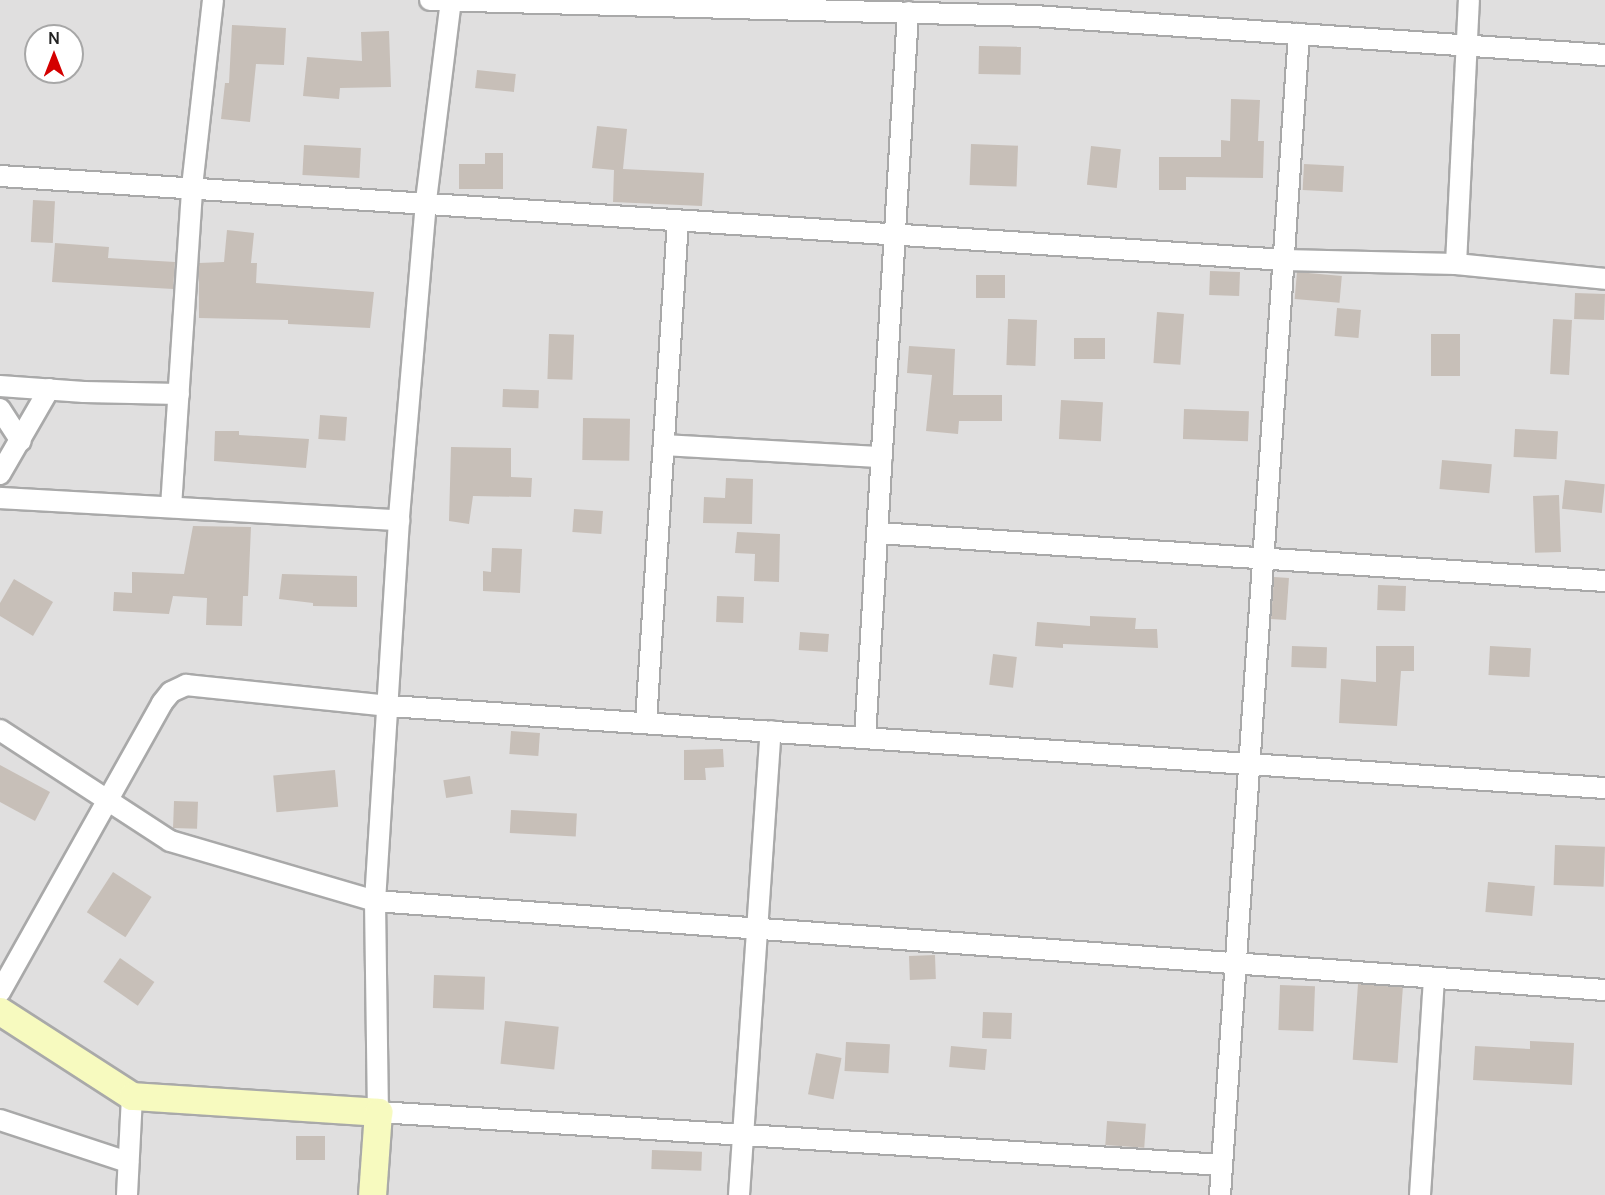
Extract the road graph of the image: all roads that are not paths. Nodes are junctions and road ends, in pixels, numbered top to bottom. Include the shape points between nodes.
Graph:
1 (213, 0) edge
2 (430, 0) edge
3 (451, 0) edge
4 (1468, 0) edge
5 (1035, 8) edge
6 (908, 12) junction
7 (1299, 34) junction
8 (1467, 46) junction
9 (1605, 55) edge
10 (0, 176) edge
11 (192, 187) junction
12 (426, 202) junction
13 (678, 221) junction
14 (896, 235) junction
15 (1284, 260) junction
16 (1456, 264) junction
17 (1605, 279) edge
18 (0, 386) edge
19 (49, 389) junction
20 (179, 394) junction
21 (0, 409) edge
22 (21, 441) junction
23 (664, 445) junction
24 (882, 457) junction
25 (0, 474) edge
26 (0, 498) edge
27 (171, 507) junction
28 (399, 520) junction
29 (878, 533) junction
30 (1263, 559) junction
31 (1605, 581) edge
32 (389, 706) junction
33 (646, 722) junction
34 (0, 730) edge
35 (771, 731) junction
36 (865, 738) junction
37 (1249, 764) junction
38 (1605, 788) edge
39 (109, 801) junction
40 (375, 901) junction
41 (757, 929) junction
42 (1236, 964) junction
43 (1434, 978) junction
44 (1605, 990) edge
45 (0, 992) edge
46 (0, 1011) edge
47 (132, 1096) junction
48 (378, 1112) junction
49 (0, 1120) edge
50 (743, 1135) junction
51 (128, 1162) junction
52 (1222, 1165) junction
53 (126, 1195) edge
54 (372, 1195) edge
55 (739, 1195) edge
56 (1220, 1195) edge
57 (1420, 1195) edge

1 - 11 street
2 - 3 street
3 - 6 street
3 - 12 street
4 - 8 street
5 - 6 street
5 - 7 street
6 - 14 street
7 - 8 street
7 - 15 street
8 - 9 street
8 - 16 street
10 - 11 street
11 - 12 street
11 - 20 street
12 - 13 street
12 - 28 street
13 - 14 street
13 - 23 street
14 - 15 street
14 - 24 street
15 - 16 street
15 - 30 street
16 - 17 street
18 - 19 street
19 - 20 street
19 - 22 street
20 - 27 street
21 - 22 street
22 - 25 street
23 - 24 street
23 - 33 street
24 - 29 street
26 - 27 street
27 - 28 street
28 - 32 street
29 - 30 street
29 - 36 street
30 - 31 street
30 - 37 street
32 - 33 street
32 - 39 street via 186,685 171,692 162,703
32 - 40 street
33 - 35 street
34 - 39 street
35 - 36 street
35 - 41 street
36 - 37 street
37 - 38 street
37 - 42 street
39 - 40 street via 170,841
39 - 45 street
40 - 41 street
40 - 48 street
41 - 42 street
41 - 50 street
42 - 43 street
42 - 52 street
43 - 44 street
43 - 57 street
46 - 47 street
47 - 48 street
47 - 51 street
48 - 50 street
48 - 54 street
49 - 51 street
50 - 52 street
50 - 55 street
51 - 53 street
52 - 56 street

